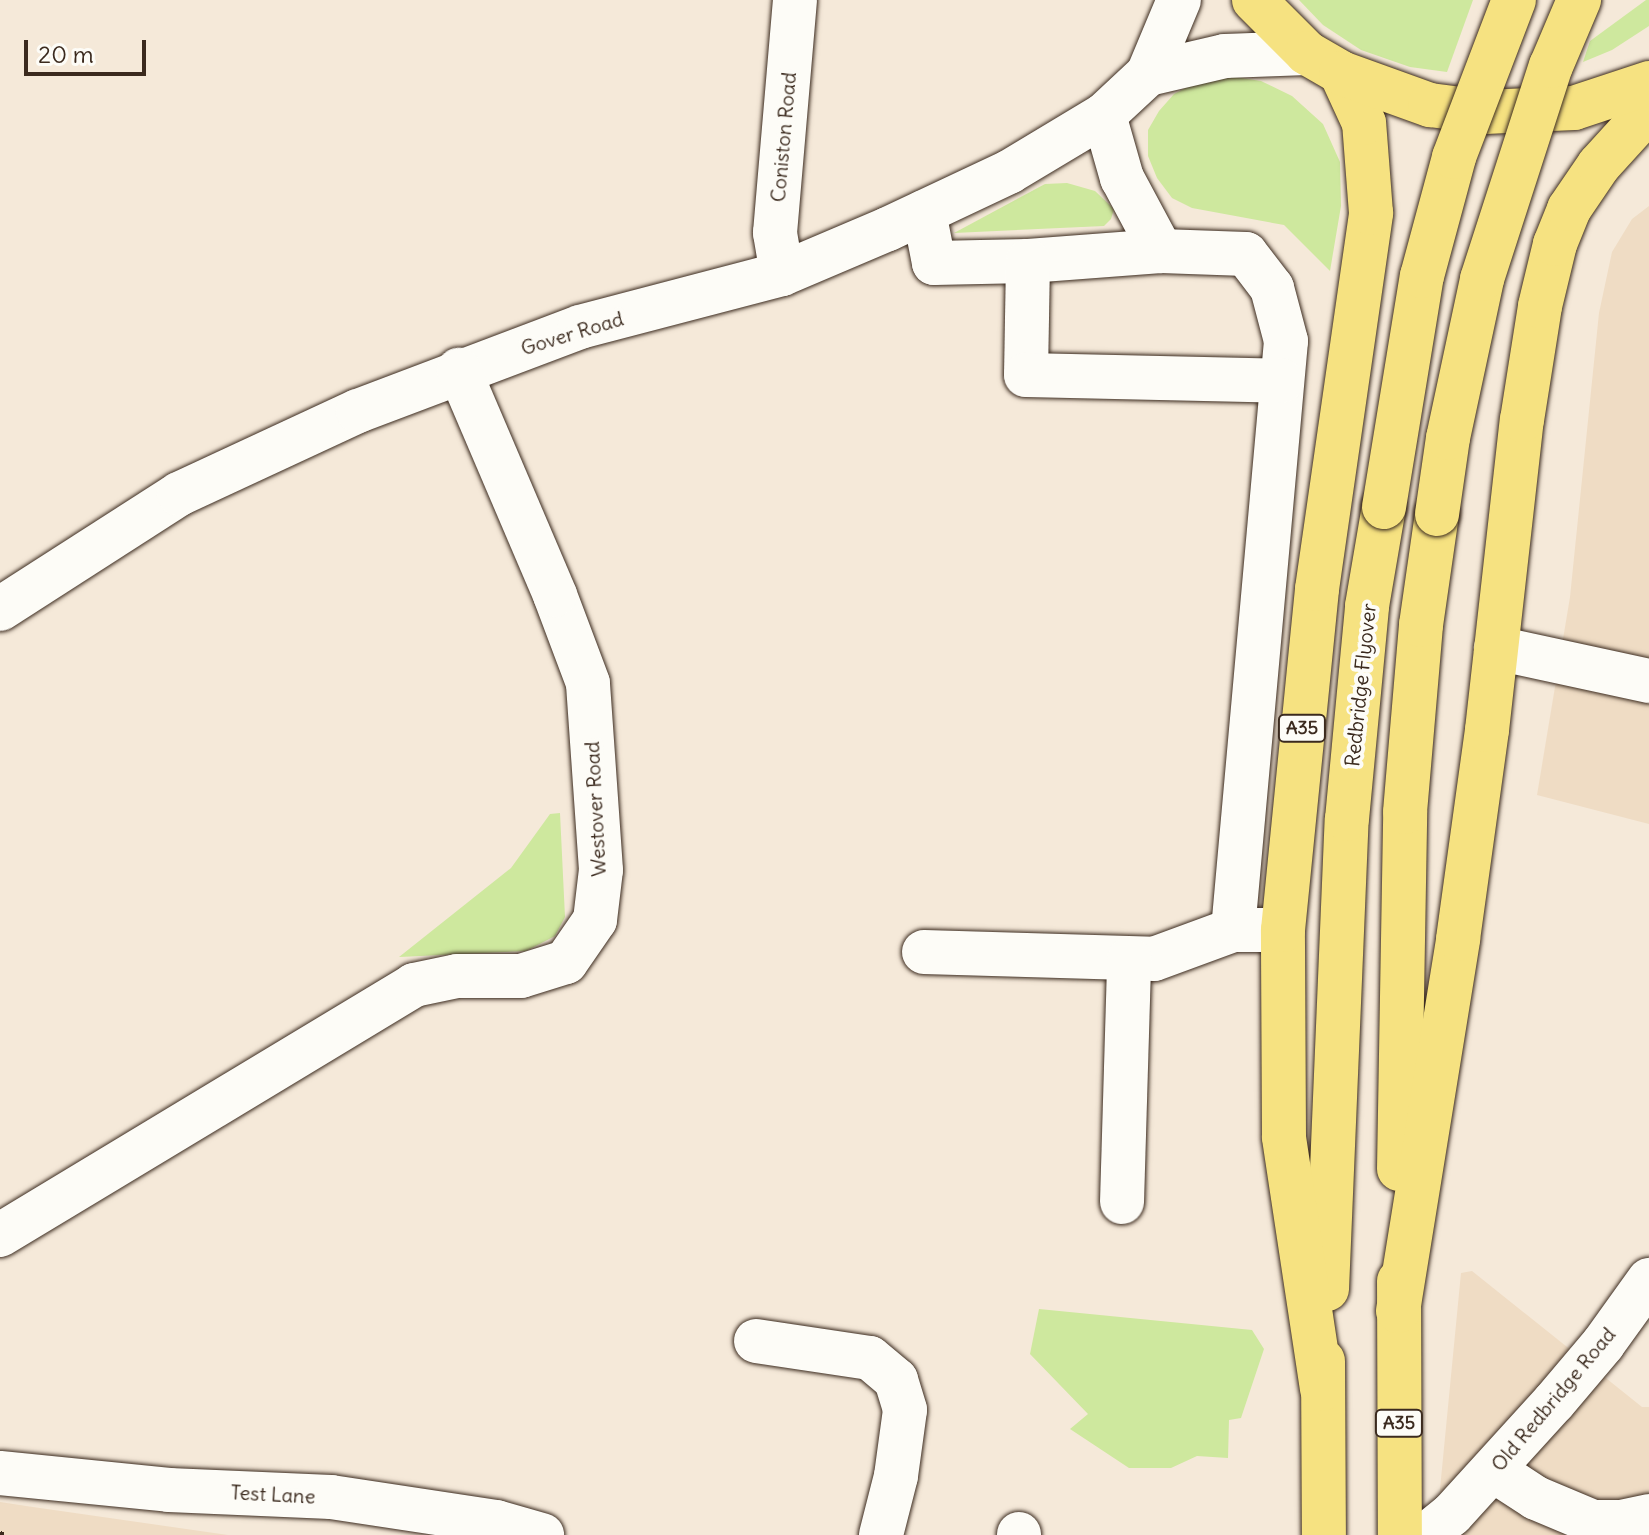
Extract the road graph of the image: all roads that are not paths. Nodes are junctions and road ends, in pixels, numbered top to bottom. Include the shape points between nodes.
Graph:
1 (795, 0) edge
2 (1179, 0) edge
3 (1254, 0) edge
4 (1514, 0) edge
5 (1579, 0) edge
6 (1324, 63) junction
7 (1148, 74) junction
8 (1649, 83) edge
9 (1649, 110) edge
10 (1104, 115) junction
11 (924, 212) junction
12 (1161, 251) junction
13 (1028, 261) junction
14 (782, 274) junction
15 (459, 370) junction
16 (1282, 381) junction
17 (0, 609) edge
18 (1496, 648) junction
19 (1649, 681) edge
20 (1233, 930) junction
21 (1283, 930) junction
22 (924, 952) dead end
23 (1129, 959) junction
24 (1122, 1202) dead end
25 (0, 1235) edge
26 (1649, 1280) edge
27 (1398, 1311) junction
28 (756, 1341) dead end
29 (1322, 1389) junction
30 (1493, 1470) junction
31 (0, 1473) edge
32 (1649, 1516) edge
33 (1439, 1524) edge
34 (542, 1535) edge
35 (881, 1535) edge
36 (1324, 1535) edge
37 (1400, 1535) edge

1 - 14 street, Coniston Road via 775,233
2 - 7 street, Gover Road
3 - 6 main road
4 - 29 main road, Redbridge Flyover / A35, bridge via 1454,157 1422,276 1367,606 1347,819
5 - 27 main road, A35, bridge via 1551,66 1482,279 1448,438 1421,625 1405,812
6 - 7 street, Gover Road via 1225,56
6 - 8 main road via 1430,105 1485,112 1574,108
6 - 21 main road, A35 via 1364,123 1371,213 1317,589
7 - 10 street, Gover Road
9 - 18 main road, A35 via 1599,165 1569,209 1555,244 1522,420
10 - 11 street, Gover Road via 1009,172
10 - 12 street via 1122,178
11 - 13 street via 934,263
11 - 14 street, Gover Road
12 - 13 street
12 - 16 street via 1246,254 1272,288 1286,341
13 - 16 street via 1026,375
14 - 15 street, Gover Road via 580,327
15 - 17 street, Gover Road via 179,494
15 - 25 street, Westover Road via 588,683 601,870 595,920 566,962 521,976 457,976 414,985
16 - 20 street
18 - 19 street
18 - 27 main road, A35 via 1458,939
20 - 21 street
20 - 23 street via 1154,959
21 - 29 main road, A35 via 1284,1137
22 - 23 street
23 - 24 street
26 - 30 street, Old Redbridge Road via 1603,1344
27 - 37 main road, A35
28 - 35 street via 870,1358 896,1380 905,1410
29 - 36 main road, A35
30 - 32 street via 1536,1498 1593,1522
30 - 33 street, Old Redbridge Road
31 - 34 street, Test Lane via 169,1490 331,1497 496,1522

